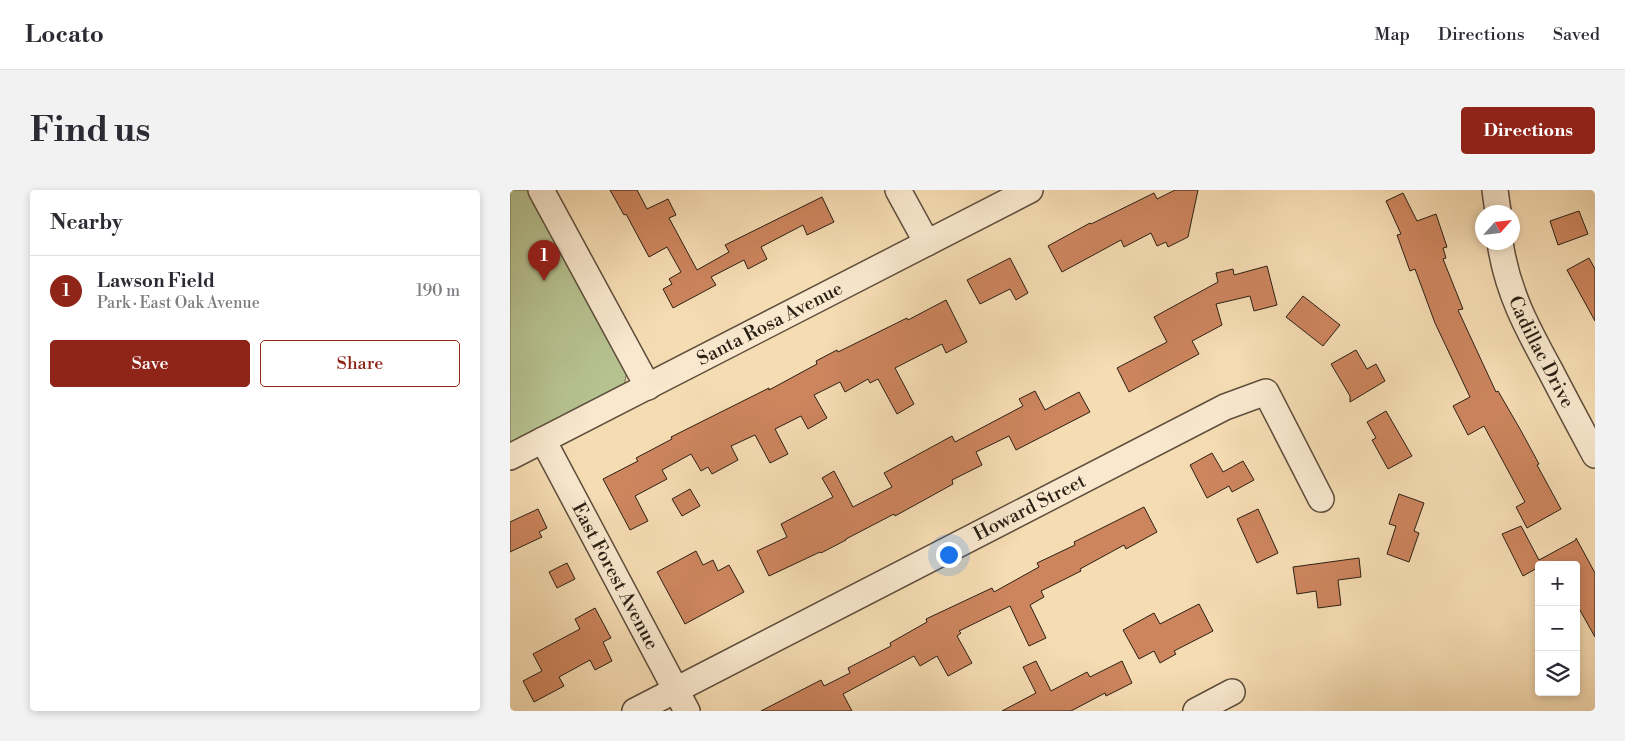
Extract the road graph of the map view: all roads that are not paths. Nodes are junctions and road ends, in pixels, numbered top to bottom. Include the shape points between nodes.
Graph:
1 (541, 190) edge
2 (898, 190) edge
3 (1030, 190) edge
4 (1495, 190) edge
5 (1497, 205) edge
6 (927, 244) junction
7 (1502, 250) edge
8 (648, 387) junction
9 (543, 440) junction
10 (1595, 455) edge
11 (510, 457) edge
12 (1321, 499) dead end
13 (1232, 692) dead end
14 (681, 700) edge
15 (634, 711) edge
16 (1196, 711) edge

1 - 8 street
2 - 6 street
3 - 6 street, Santa Rosa Avenue
4 - 5 street
6 - 8 street, Santa Rosa Avenue
7 - 10 street, Cadillac Drive via 1510,287 1528,331
8 - 9 street, Santa Rosa Avenue
9 - 11 street, Santa Rosa Avenue
9 - 14 street, East Forest Avenue
12 - 14 street, Howard Street via 1266,392 1225,407
13 - 16 street
14 - 15 street, Howard Street

